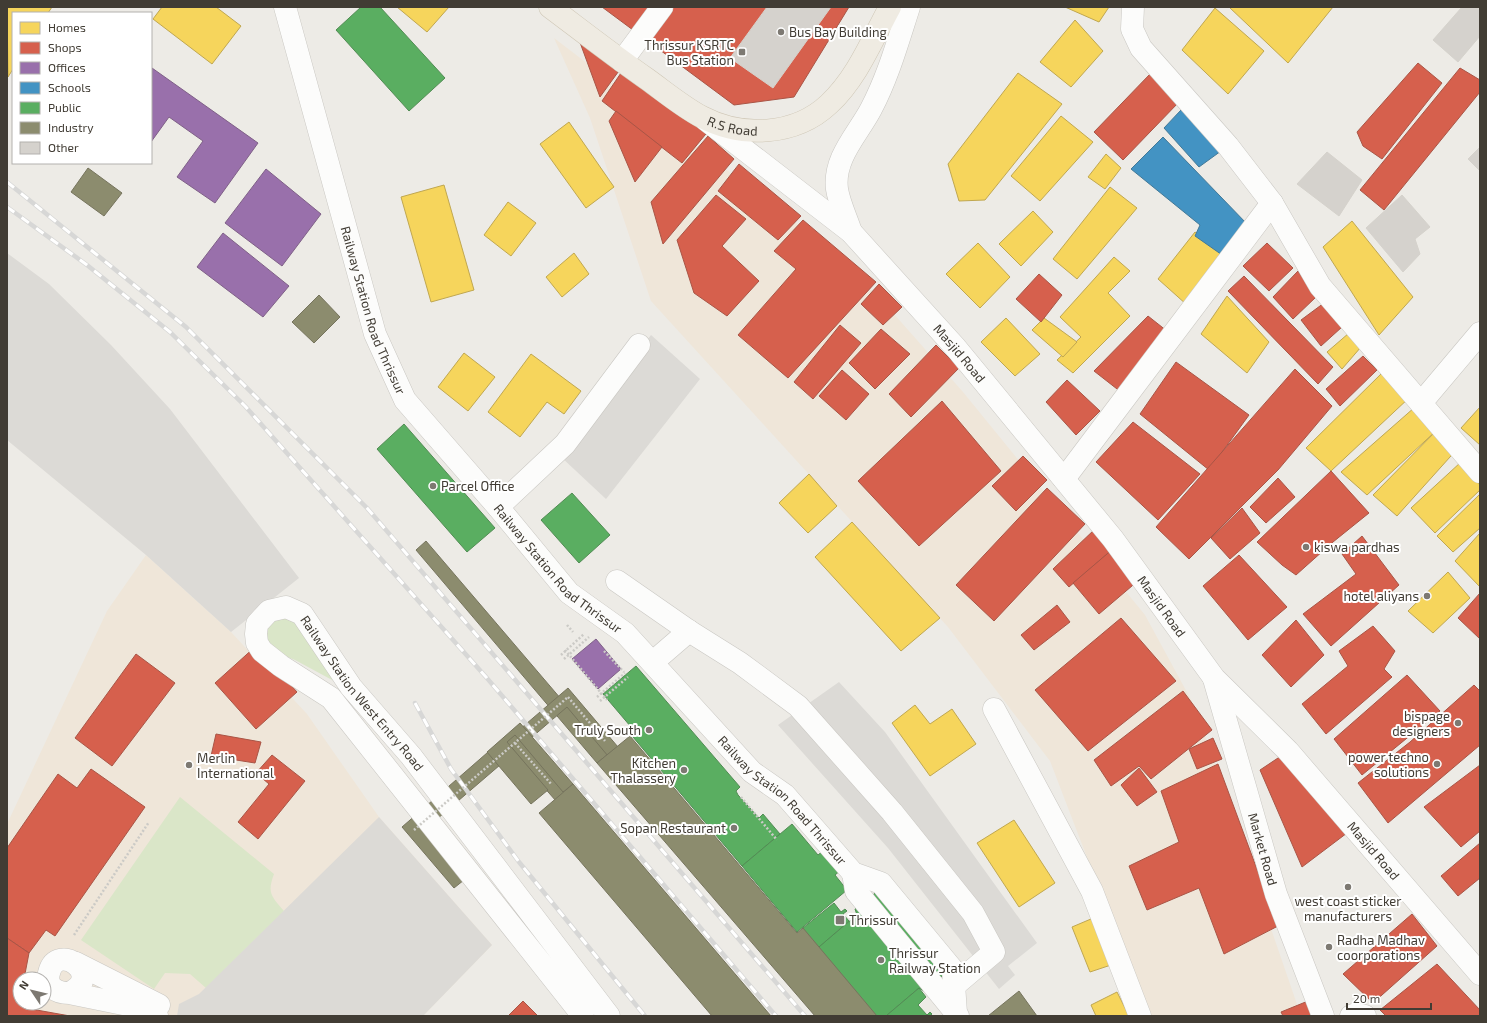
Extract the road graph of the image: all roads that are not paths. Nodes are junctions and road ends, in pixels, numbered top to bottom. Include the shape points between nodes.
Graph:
1 (285, 7) edge
2 (550, 7) edge
3 (662, 7) edge
4 (890, 7) edge
5 (909, 7) edge
6 (1133, 7) edge
7 (622, 61) junction
8 (701, 117) junction
9 (1272, 203) junction
10 (851, 232) junction
11 (1480, 333) edge
12 (639, 345) dead end
13 (1421, 403) junction
14 (1480, 472) edge
15 (1064, 479) junction
16 (498, 507) junction
17 (617, 582) dead end
18 (689, 631) junction
19 (653, 662) junction
20 (1214, 678) junction
21 (994, 709) dead end
22 (853, 873) junction
23 (1480, 974) edge
24 (955, 985) junction
25 (957, 1014) edge
26 (157, 1016) edge
27 (164, 1016) edge
28 (583, 1016) edge
29 (609, 1016) edge
30 (1140, 1016) edge
31 (1323, 1016) edge
32 (1351, 1016) edge
33 (1366, 1016) edge

1 - 16 street, Railway Station Road Thrissur via 375,334 405,400
2 - 7 main road, R.S Road
3 - 7 street
4 - 8 main road, R.S Road via 848,83 816,114 790,126 754,132 736,130
5 - 10 street via 892,60 871,110 840,162 837,189
6 - 9 street via 1132,29 1141,48 1228,146
7 - 8 main road, R.S Road
8 - 10 street
9 - 13 street via 1320,286
9 - 15 street
10 - 15 street, Masjid Road via 956,348
11 - 13 street
12 - 16 street via 565,444
13 - 14 street
15 - 20 street, Masjid Road via 1113,539
16 - 19 street, Railway Station Road Thrissur via 568,593 625,632
17 - 18 street
18 - 19 street
18 - 24 street via 740,663 798,706 892,812 973,913 994,952
19 - 22 street, Railway Station Road Thrissur via 752,772 785,795
20 - 23 street, Masjid Road via 1288,751
20 - 31 street, Market Road via 1276,894
21 - 30 street via 1092,891
22 - 24 street, Railway Station Road Thrissur via 881,883 953,970
22 - 25 street via 856,891
24 - 25 street, Railway Station Road Thrissur
26 - 27 street via 143,1008 54,990 48,977 50,969 54,963 69,961 157,1002 164,1011
28 - 29 street, Railway Station West Entry Road via 331,698 262,651 256,638 257,624 269,611 286,607 302,614 351,687 411,756
32 - 33 street

